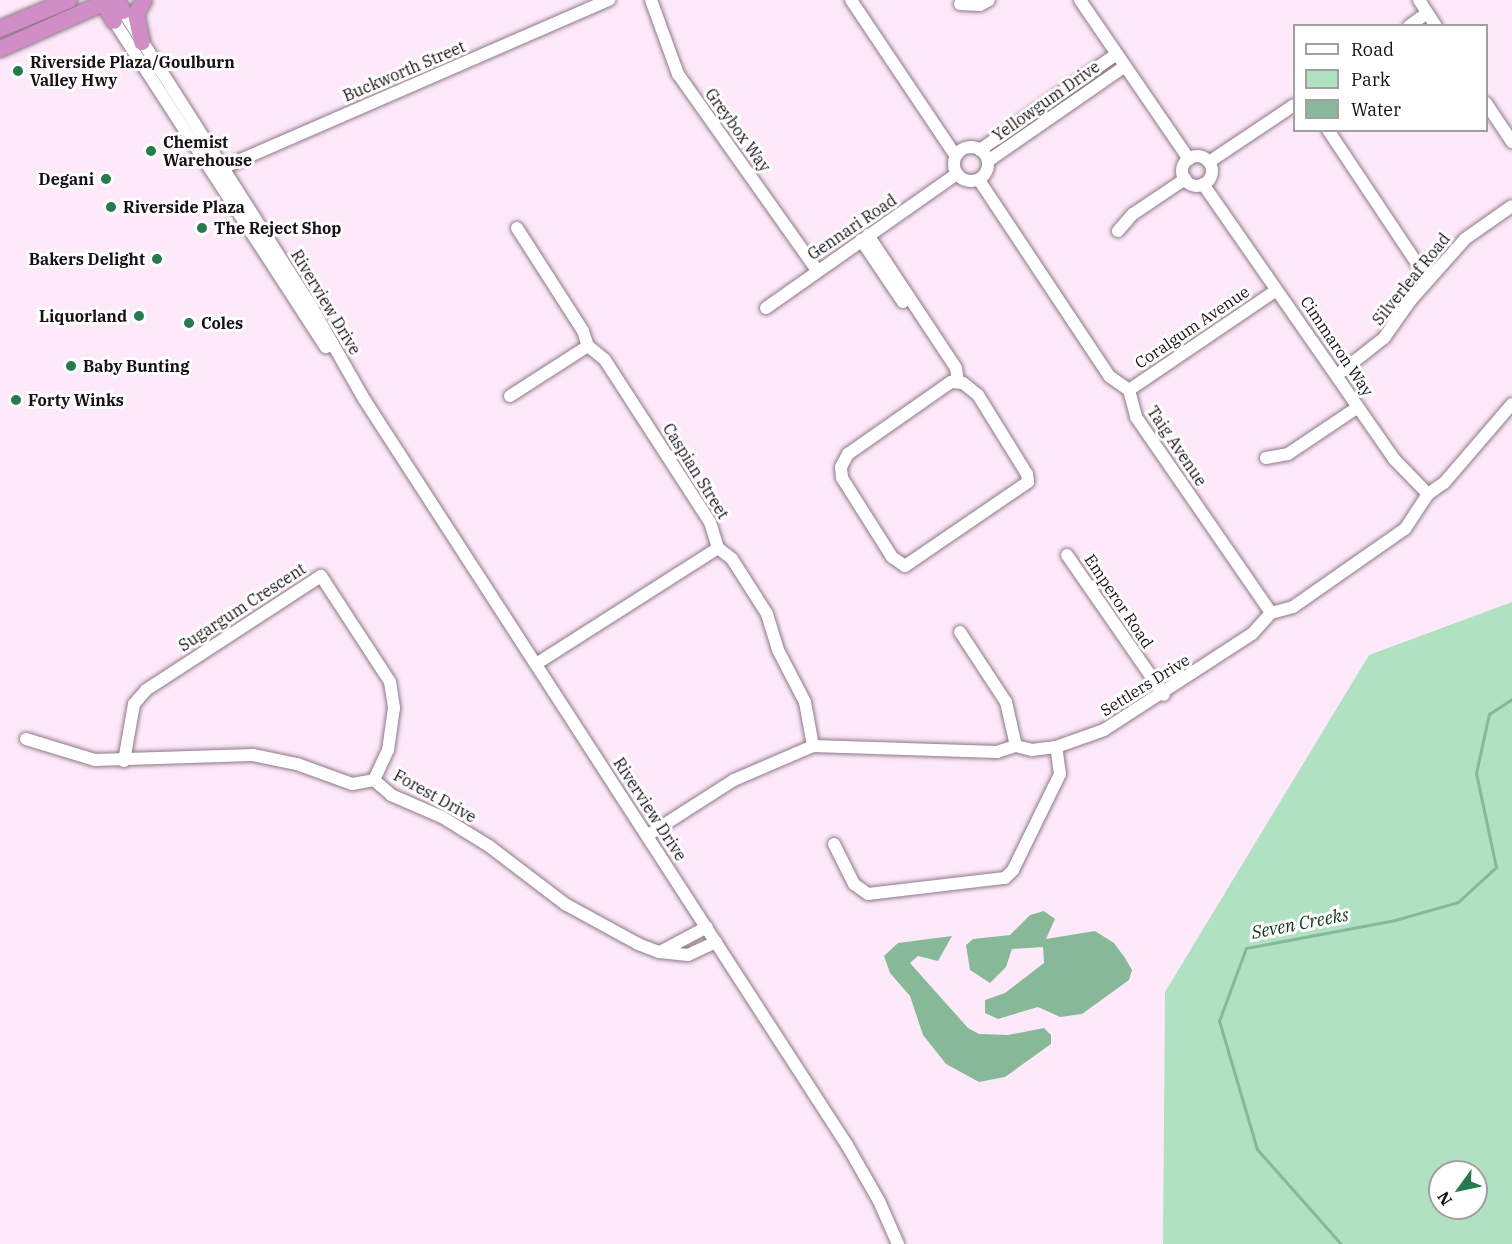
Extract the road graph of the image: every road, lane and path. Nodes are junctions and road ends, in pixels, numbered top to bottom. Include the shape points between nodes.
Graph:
1 (52, 0) edge
2 (69, 0) edge
3 (144, 0) edge
4 (609, 0) edge
5 (651, 0) edge
6 (851, 0) edge
7 (989, 0) edge
8 (1080, 0) edge
9 (1419, 0) edge
10 (960, 4) dead end
11 (111, 6) edge
12 (1427, 13) junction
13 (0, 22) edge
14 (1412, 24) edge
15 (1435, 24) edge
16 (0, 29) edge
17 (141, 42) junction
18 (0, 49) edge
19 (1115, 55) junction
20 (1124, 67) junction
21 (1293, 106) edge
22 (1488, 106) edge
23 (1329, 132) edge
24 (1512, 142) edge
25 (980, 150) junction
26 (956, 156) junction
27 (1189, 159) junction
28 (988, 161) junction
29 (1209, 162) junction
30 (217, 170) junction
31 (957, 174) junction
32 (1185, 179) junction
33 (979, 180) junction
34 (1203, 184) junction
35 (1512, 206) edge
36 (518, 228) dead end
37 (1118, 231) dead end
38 (864, 238) junction
39 (817, 270) junction
40 (1428, 280) junction
41 (1274, 292) junction
42 (766, 308) dead end
43 (588, 346) junction
44 (1336, 375) junction
45 (954, 382) junction
46 (1129, 390) junction
47 (510, 396) dead end
48 (1512, 404) edge
49 (1358, 407) junction
50 (1266, 458) dead end
51 (1428, 494) junction
52 (718, 548) junction
53 (1067, 555) dead end
54 (1271, 613) junction
55 (960, 632) dead end
56 (536, 664) junction
57 (1164, 695) junction
58 (26, 739) dead end
59 (813, 746) junction
60 (1016, 746) junction
61 (1056, 747) junction
62 (124, 762) junction
63 (374, 780) junction
64 (648, 835) junction
65 (834, 844) dead end
66 (707, 927) junction
67 (716, 942) junction
68 (659, 952) junction
69 (898, 1244) edge

1 - 13 highway
2 - 16 highway
3 - 17 highway via 136,14
4 - 30 street, Buckworth Street
5 - 39 street, Greybox Way via 678,74
6 - 26 street
7 - 10 street via 980,5
8 - 19 street
9 - 12 street
11 - 17 street, Riverview Drive
11 - 18 highway
11 - 30 street, Riverview Drive
12 - 14 street
12 - 15 street
17 - 30 street, Riverview Drive
19 - 20 street
19 - 25 street, Yellowgum Drive
20 - 27 street
20 - 28 street, Yellowgum Drive
21 - 29 street
22 - 24 street
23 - 40 street
25 - 26 street via 966,148
25 - 28 street
26 - 31 street
27 - 29 street via 1202,157
27 - 32 street via 1183,168
28 - 33 street via 987,171
29 - 34 street via 1211,174
30 - 56 street, Riverview Drive via 301,312 364,399
31 - 33 street via 967,181
31 - 38 street, Gennari Road
32 - 34 street via 1195,185
32 - 37 street via 1133,214
33 - 46 street via 1109,376
34 - 41 street, Cimmaron Way via 1268,275
35 - 40 street, Silverleaf Road via 1465,239
36 - 43 street, Caspian Street via 583,331
38 - 39 street, Gennari Road
38 - 45 street via 956,368
39 - 42 street, Gennari Road
40 - 44 street, Silverleaf Road via 1384,338
41 - 44 street, Cimmaron Way via 1292,308
41 - 46 street, Coralgum Avenue
43 - 47 street
43 - 52 street, Caspian Street via 605,360 704,513
44 - 49 street, Cimmaron Way
45 - 45 street via 978,395 1027,474 1028,482 905,566 892,557 842,478 841,467 848,454
46 - 54 street, Taig Avenue via 1136,417
48 - 51 street, Settlers Drive via 1444,483
49 - 50 street via 1288,454
49 - 51 street, Cimmaron Way via 1394,459
51 - 54 street, Settlers Drive via 1419,514 1405,529 1293,607
52 - 56 street
52 - 59 street, Caspian Street via 732,559 767,614 778,650 805,702
53 - 57 street, Emperor Road
54 - 57 street, Settlers Drive via 1252,634
55 - 60 street via 1006,702
56 - 64 street, Riverview Drive
57 - 61 street, Settlers Drive via 1104,730
58 - 62 street, Forest Drive via 95,760
59 - 60 street, Settlers Drive via 990,753
59 - 64 street, Settlers Drive via 734,780
60 - 61 street, Settlers Drive via 1032,750
61 - 65 street via 1060,774 1013,870 1005,878 868,894 854,884
62 - 63 street, Forest Drive via 253,755 297,764 352,784
62 - 63 street, Sugargum Crescent via 134,704 146,690 321,576 390,682 392,729 388,750
63 - 68 street, Forest Drive via 391,795 442,817 489,846 565,904
64 - 66 street, Riverview Drive
66 - 67 street, Riverview Drive
66 - 68 street
67 - 68 street, Forest Drive via 688,955
67 - 69 street, Riverview Drive via 865,1173

